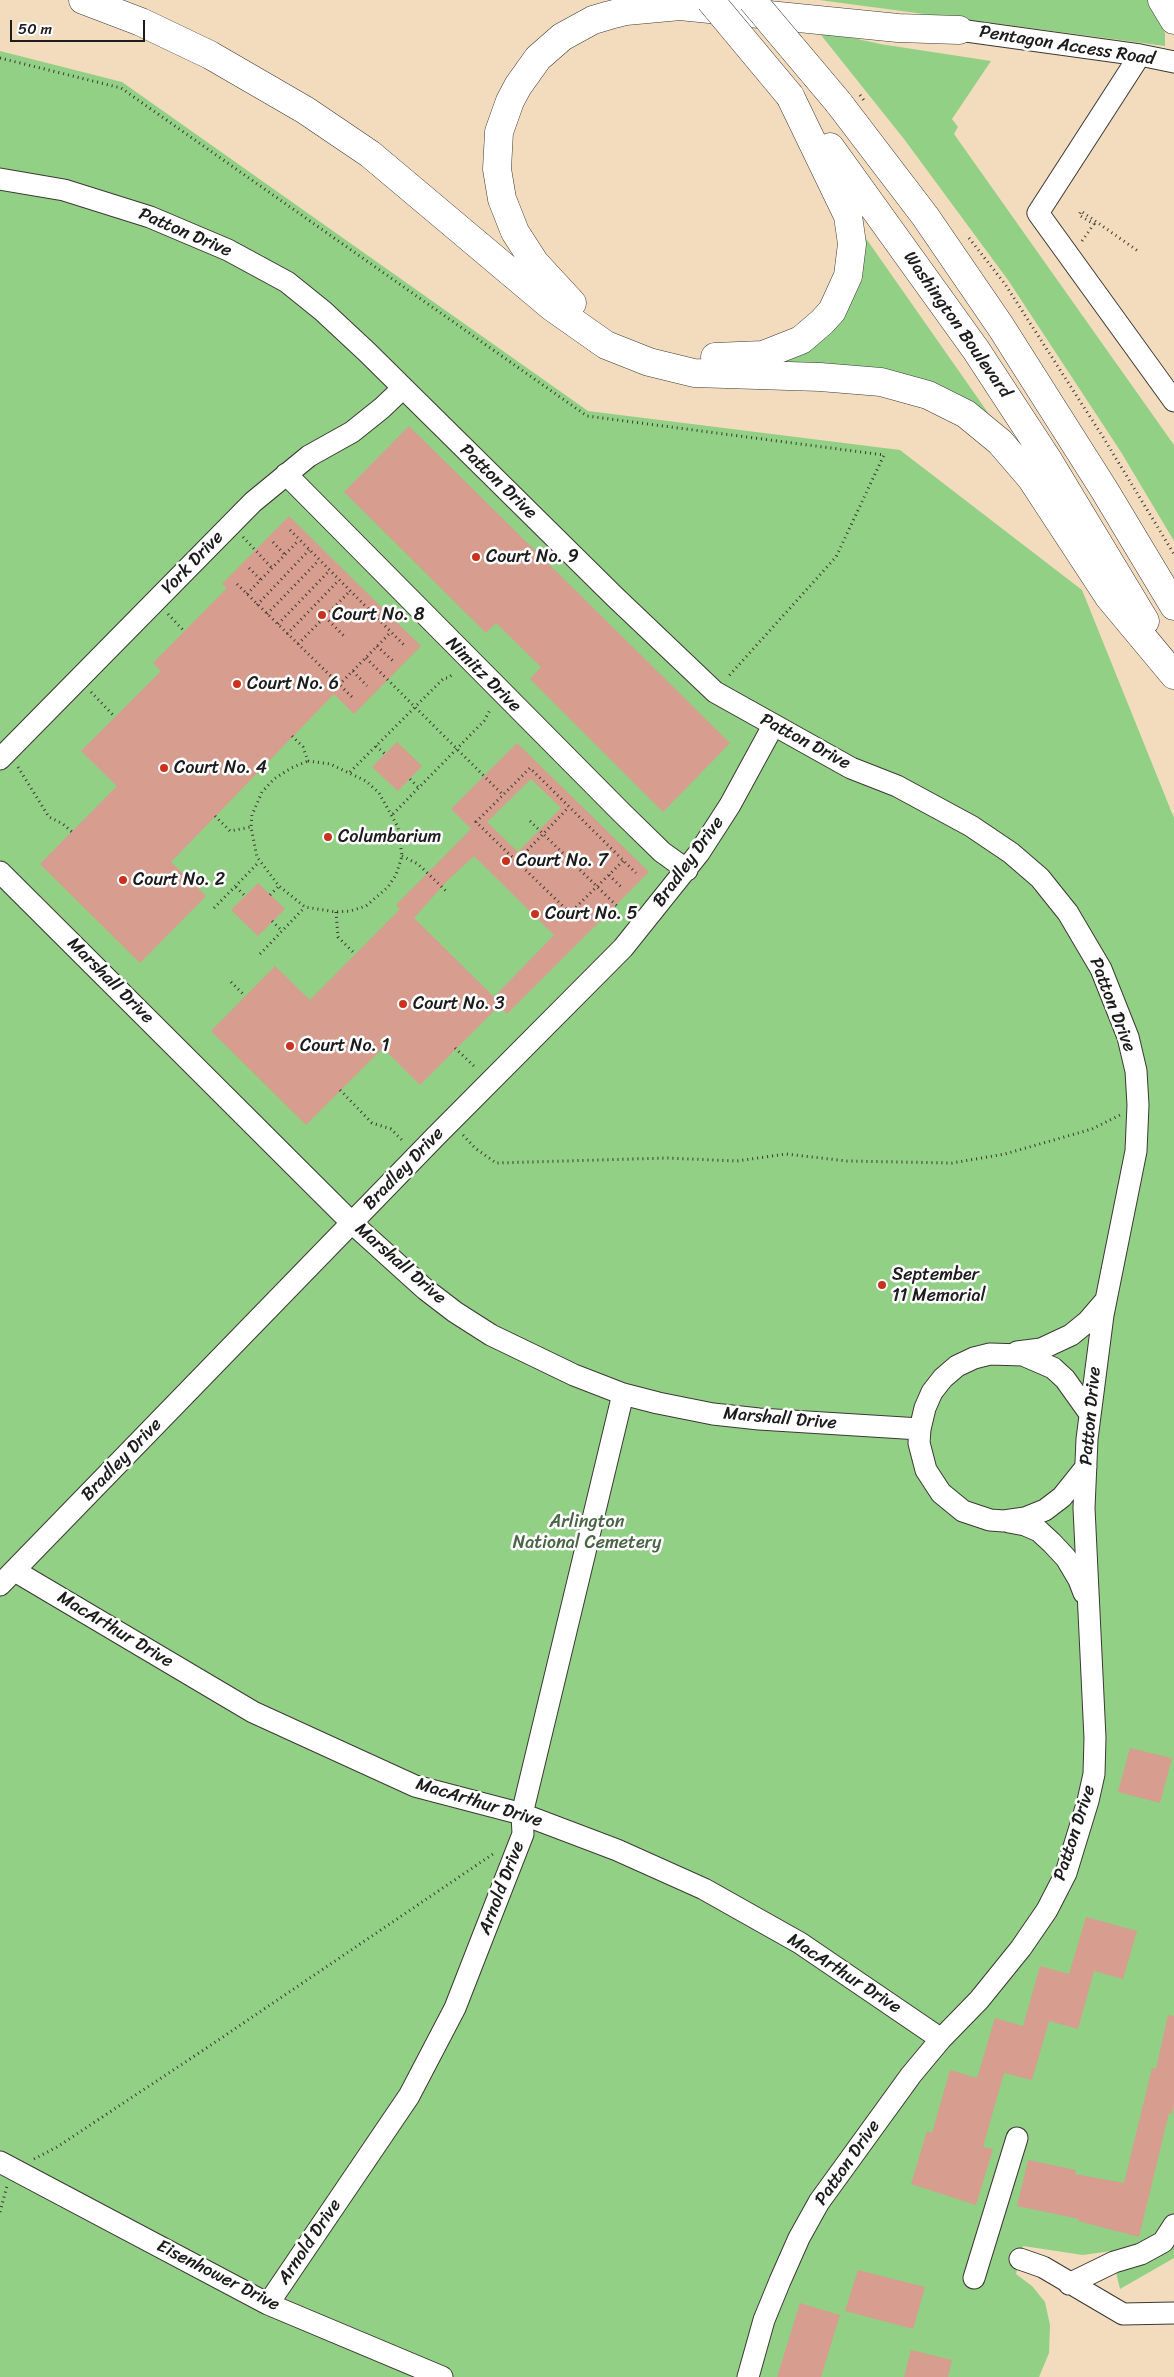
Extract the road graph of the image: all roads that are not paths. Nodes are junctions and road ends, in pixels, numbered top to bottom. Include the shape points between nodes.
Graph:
1 (83, 0) edge
2 (614, 0) edge
3 (710, 0) edge
4 (752, 0) edge
5 (759, 0) edge
6 (1162, 0) edge
7 (1174, 20) edge
8 (959, 30) junction
9 (1140, 55) junction
10 (1174, 62) edge
11 (790, 96) junction
12 (0, 179) edge
13 (552, 307) junction
14 (403, 388) junction
15 (1174, 401) edge
16 (286, 474) junction
17 (1174, 605) edge
18 (1174, 671) edge
19 (1174, 676) edge
20 (773, 726) junction
21 (3, 756) edge
22 (687, 870) junction
23 (0, 872) edge
24 (352, 1223) junction
25 (1107, 1298) junction
26 (1007, 1352) junction
27 (623, 1394) junction
28 (1090, 1414) junction
29 (920, 1429) junction
30 (1086, 1467) junction
31 (1004, 1521) junction
32 (7, 1578) edge
33 (1090, 1612) junction
34 (523, 1824) junction
35 (941, 2039) junction
36 (1017, 2138) dead end
37 (7, 2166) edge
38 (1170, 2234) edge
39 (1020, 2259) dead end
40 (974, 2278) dead end
41 (1069, 2284) junction
42 (268, 2304) junction
43 (1174, 2313) edge
44 (442, 2377) edge
45 (748, 2377) edge

1 - 13 highway via 141,22 210,55 305,110 399,177
2 - 13 highway via 584,8 568,17 527,49 497,94 486,129 482,166 493,217 522,270
3 - 11 highway, Washington Boulevard, bridge
4 - 17 highway, Washington Boulevard, bridge via 838,102 925,216 996,318
5 - 8 highway via 898,16
6 - 7 highway
8 - 9 street, Pentagon Access Road
8 - 11 highway via 898,28 680,6 626,11 592,20 549,47 527,72 510,101 496,150 498,184 507,215 524,248 558,290 598,322 631,339 670,351 713,357 748,357 790,346 812,332 832,311 848,276 852,244 844,205
9 - 10 street, Pentagon Access Road
9 - 15 street via 1038,212
11 - 18 highway, Washington Boulevard via 976,350 1082,515
12 - 14 street, Patton Drive via 64,190 150,217 228,250 287,282 323,311
13 - 19 highway via 606,345 672,369 723,375 881,382 928,395 966,414 1000,442 1031,478 1109,597
14 - 16 street, York Drive via 348,435 309,456
14 - 20 street, Patton Drive via 684,664 715,692
16 - 21 street, York Drive via 253,502
16 - 22 street, Nimitz Drive via 621,812 662,852
20 - 22 street, Bradley Drive via 730,805
20 - 25 street, Patton Drive via 851,768 897,786 971,826 1011,853 1040,878 1068,913 1101,969 1128,1037 1136,1071 1138,1105 1131,1184
22 - 24 street, Bradley Drive via 623,948
23 - 24 street, Marshall Drive
24 - 27 street, Marshall Drive via 425,1289 491,1336
24 - 32 street, Bradley Drive
25 - 26 street via 1071,1335 1041,1349
25 - 28 street, Patton Drive
26 - 28 street via 1038,1360 1053,1368
26 - 29 street via 974,1358 943,1378 932,1392
27 - 29 street, Marshall Drive via 713,1414
27 - 34 street, Arnold Drive
28 - 30 street, Patton Drive
29 - 31 street via 924,1463 941,1493 963,1511
30 - 31 street via 1062,1496 1045,1510 1025,1518
30 - 33 street, Patton Drive via 1084,1508
31 - 33 street via 1039,1531 1066,1558 1079,1580
32 - 34 street, MacArthur Drive via 254,1712 415,1786
33 - 35 street, Patton Drive via 1094,1774 1066,1872 1047,1910 1021,1948 979,2000
34 - 35 street, MacArthur Drive via 617,1850 704,1889 800,1943
34 - 42 street, Arnold Drive via 455,2008 409,2096
35 - 45 street, Patton Drive via 875,2123 799,2238 764,2320
36 - 40 street
37 - 42 street, Eisenhower Drive
38 - 41 street via 1142,2254 1114,2262
39 - 41 street via 1043,2267
41 - 43 street via 1123,2314
42 - 44 street, Eisenhower Drive

